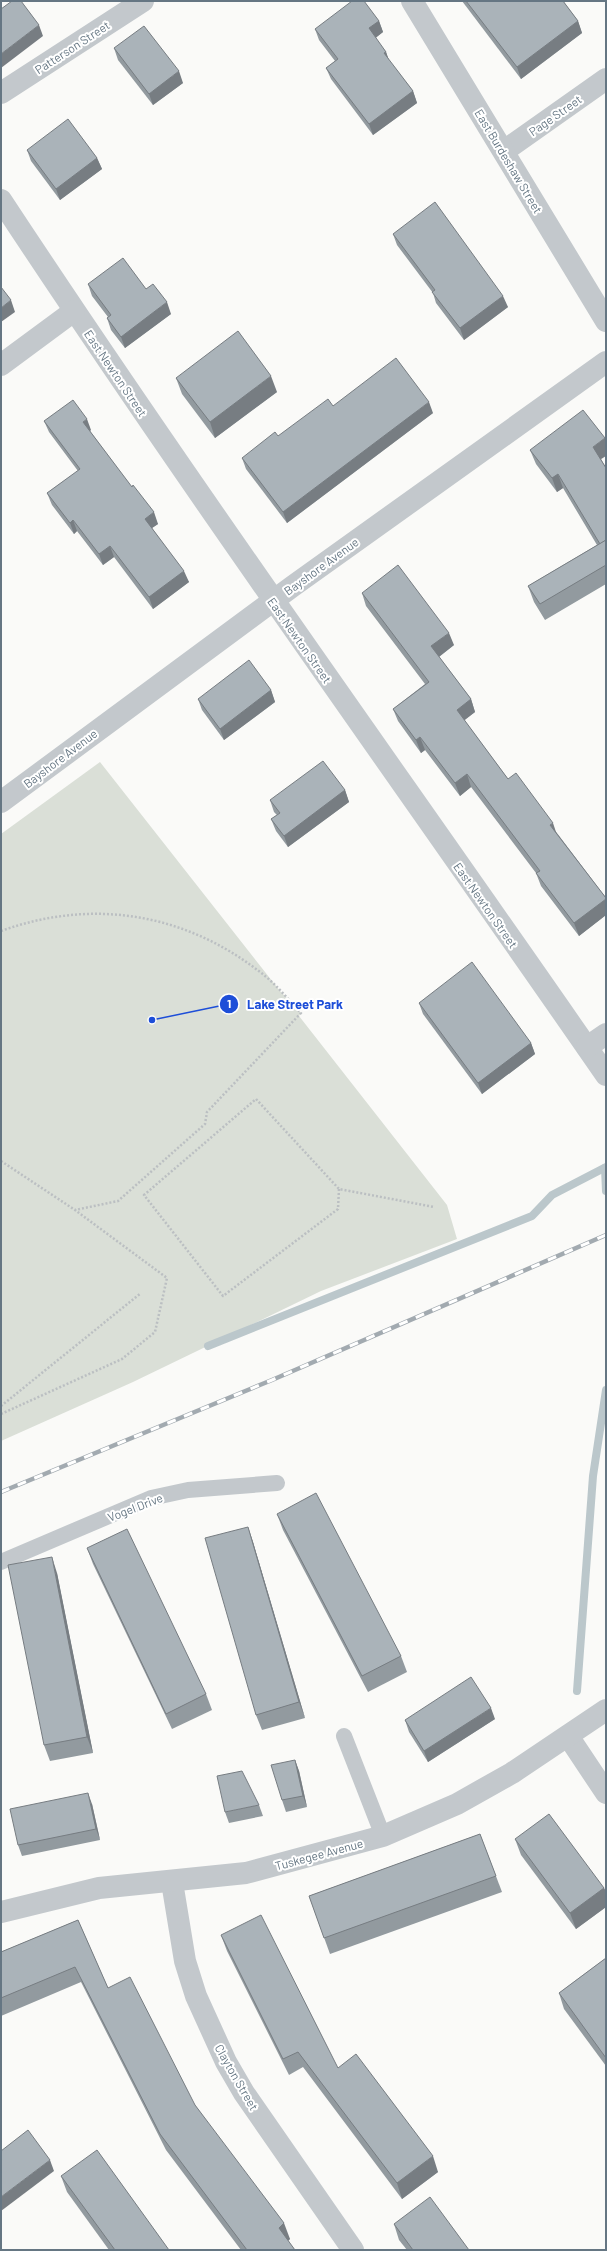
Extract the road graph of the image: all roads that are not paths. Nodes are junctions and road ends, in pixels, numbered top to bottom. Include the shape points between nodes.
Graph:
1 (143, 1) edge
2 (412, 1) edge
3 (606, 79) edge
4 (1, 93) edge
5 (504, 151) junction
6 (1, 200) edge
7 (74, 311) junction
8 (606, 322) edge
9 (606, 362) edge
10 (1, 366) edge
11 (272, 601) junction
12 (1, 802) edge
13 (606, 1034) edge
14 (587, 1048) junction
15 (606, 1075) edge
16 (277, 1483) dead end
17 (1, 1562) edge
18 (606, 1710) edge
19 (344, 1736) dead end
20 (568, 1736) junction
21 (606, 1793) edge
22 (383, 1836) junction
23 (172, 1882) junction
24 (1, 1912) edge
25 (353, 2250) edge

1 - 4 street, Patterson Street
2 - 5 street, East Burdeshaw Street
3 - 5 street, Page Street
5 - 8 street, East Burdeshaw Street
6 - 7 street, East Newton Street
7 - 10 street
7 - 11 street, East Newton Street
9 - 11 street, Bayshore Avenue
11 - 12 street, Bayshore Avenue
11 - 14 street, East Newton Street
13 - 14 street
14 - 15 street, East Newton Street
16 - 17 lane, Vogel Drive via 188,1490 151,1498
18 - 20 street, Tuskegee Avenue
19 - 22 lane
20 - 21 street
20 - 22 street, Tuskegee Avenue via 512,1773 457,1804
22 - 23 street, Tuskegee Avenue via 246,1873
23 - 24 street, Tuskegee Avenue via 99,1888
23 - 25 street, Clayton Street via 185,1961 196,1996 226,2062 244,2093

